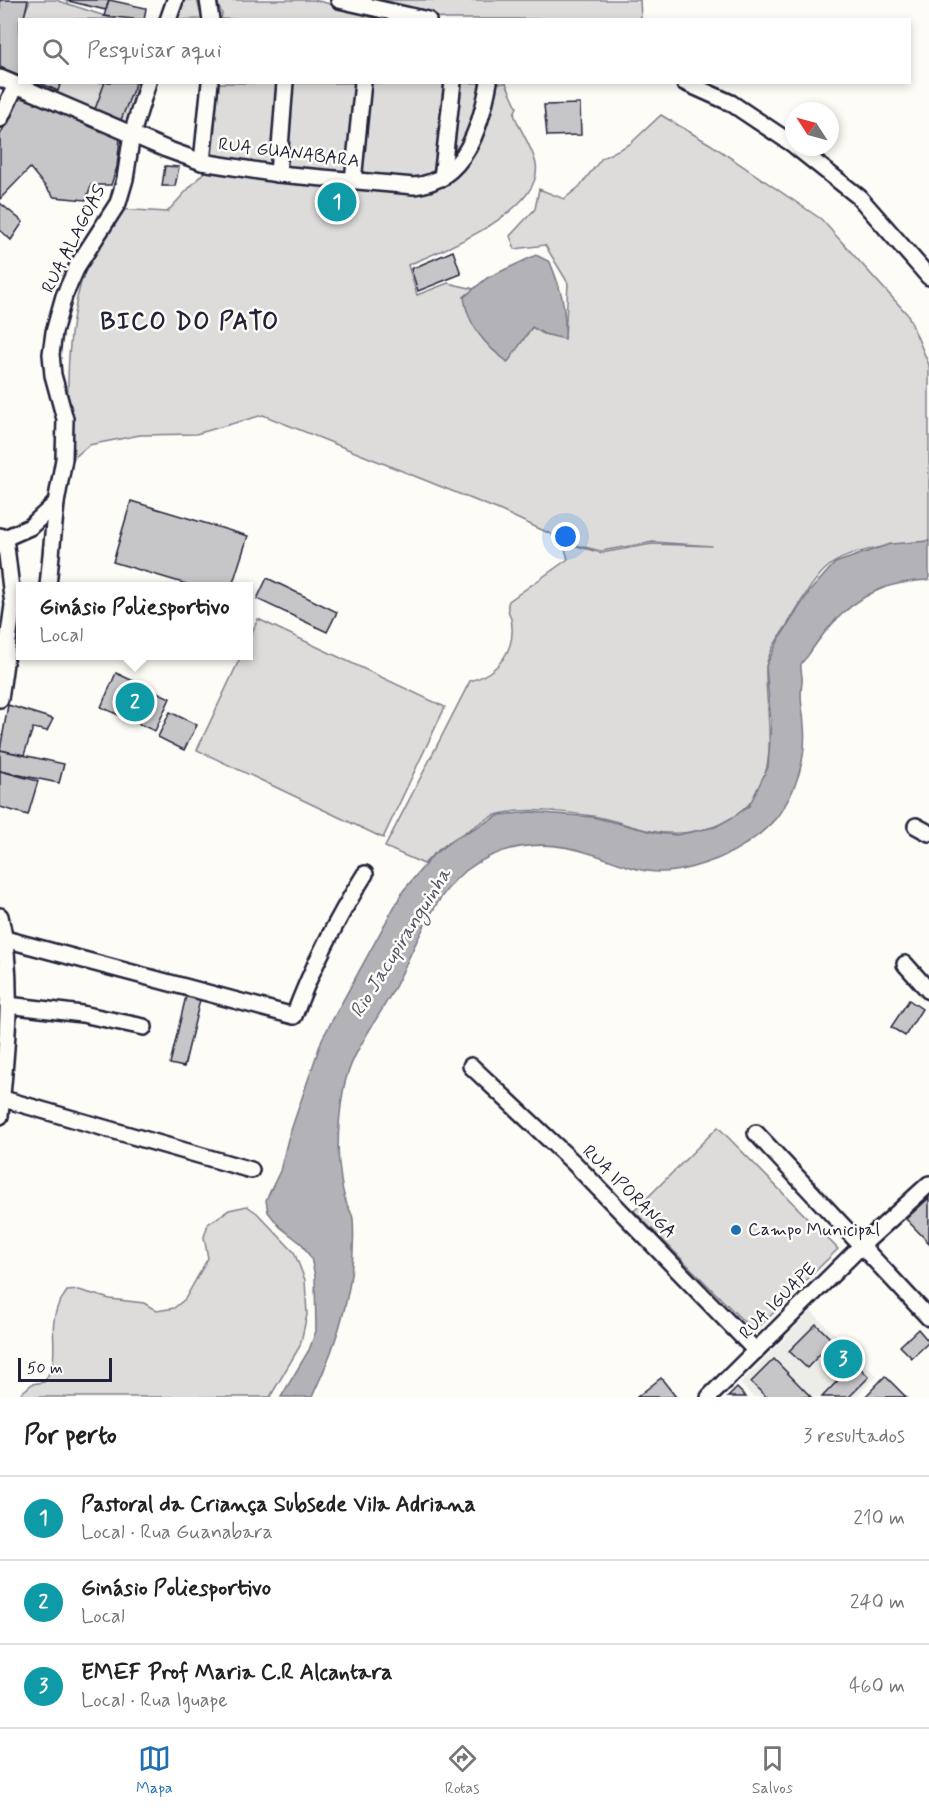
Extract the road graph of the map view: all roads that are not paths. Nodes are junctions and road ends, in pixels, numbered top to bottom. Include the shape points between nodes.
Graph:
1 (175, 0) edge
2 (208, 0) edge
3 (339, 0) edge
4 (169, 18) edge
5 (211, 18) edge
6 (419, 18) edge
7 (0, 78) edge
8 (147, 84) edge
9 (210, 84) edge
10 (285, 84) edge
11 (363, 84) edge
12 (453, 84) edge
13 (489, 84) edge
14 (688, 84) edge
15 (16, 85) junction
16 (0, 120) edge
17 (132, 134) junction
18 (785, 139) edge
19 (808, 156) edge
20 (202, 162) junction
21 (278, 174) junction
22 (442, 178) junction
23 (353, 181) junction
24 (929, 277) edge
25 (56, 503) junction
26 (2, 537) edge
27 (48, 582) edge
28 (16, 644) edge
29 (7, 652) junction
30 (0, 699) edge
31 (365, 874) dead end
32 (0, 916) edge
33 (5, 939) junction
34 (905, 964) dead end
35 (929, 991) edge
36 (5, 996) edge
37 (144, 1027) dead end
38 (471, 1066) dead end
39 (1, 1098) edge
40 (0, 1116) edge
41 (756, 1133) dead end
42 (251, 1170) dead end
43 (929, 1184) edge
44 (861, 1246) junction
45 (929, 1318) edge
46 (756, 1351) junction
47 (709, 1397) edge

1 - 4 street
2 - 5 street
3 - 6 street
7 - 15 street, RUA GUANABARA
8 - 17 street, RUA ALAGOAS
9 - 20 street
10 - 21 street
11 - 23 street
12 - 22 street
13 - 22 street via 469,146 457,166
14 - 18 street via 731,103
15 - 16 street
15 - 17 street, RUA GUANABARA
17 - 20 street, RUA GUANABARA
17 - 25 street, RUA ALAGOAS via 118,203 78,265 54,332 53,375 65,419 64,459
19 - 24 street via 859,197
20 - 21 street, RUA GUANABARA
21 - 23 street, RUA GUANABARA
22 - 23 street, RUA GUANABARA via 414,186
25 - 26 street via 30,527
25 - 27 street, RUA ALAGOAS
26 - 29 street via 13,604
28 - 29 street
29 - 30 street
31 - 33 street via 315,961 294,1016
32 - 33 street
33 - 36 street
34 - 35 street
36 - 37 street
36 - 39 street
38 - 46 street, RUA IPORANGA via 574,1163
39 - 40 street
39 - 42 street
41 - 44 street
43 - 44 street, RUA IGUAPE
44 - 45 street
44 - 46 street, RUA IGUAPE
46 - 47 street, RUA IGUAPE

